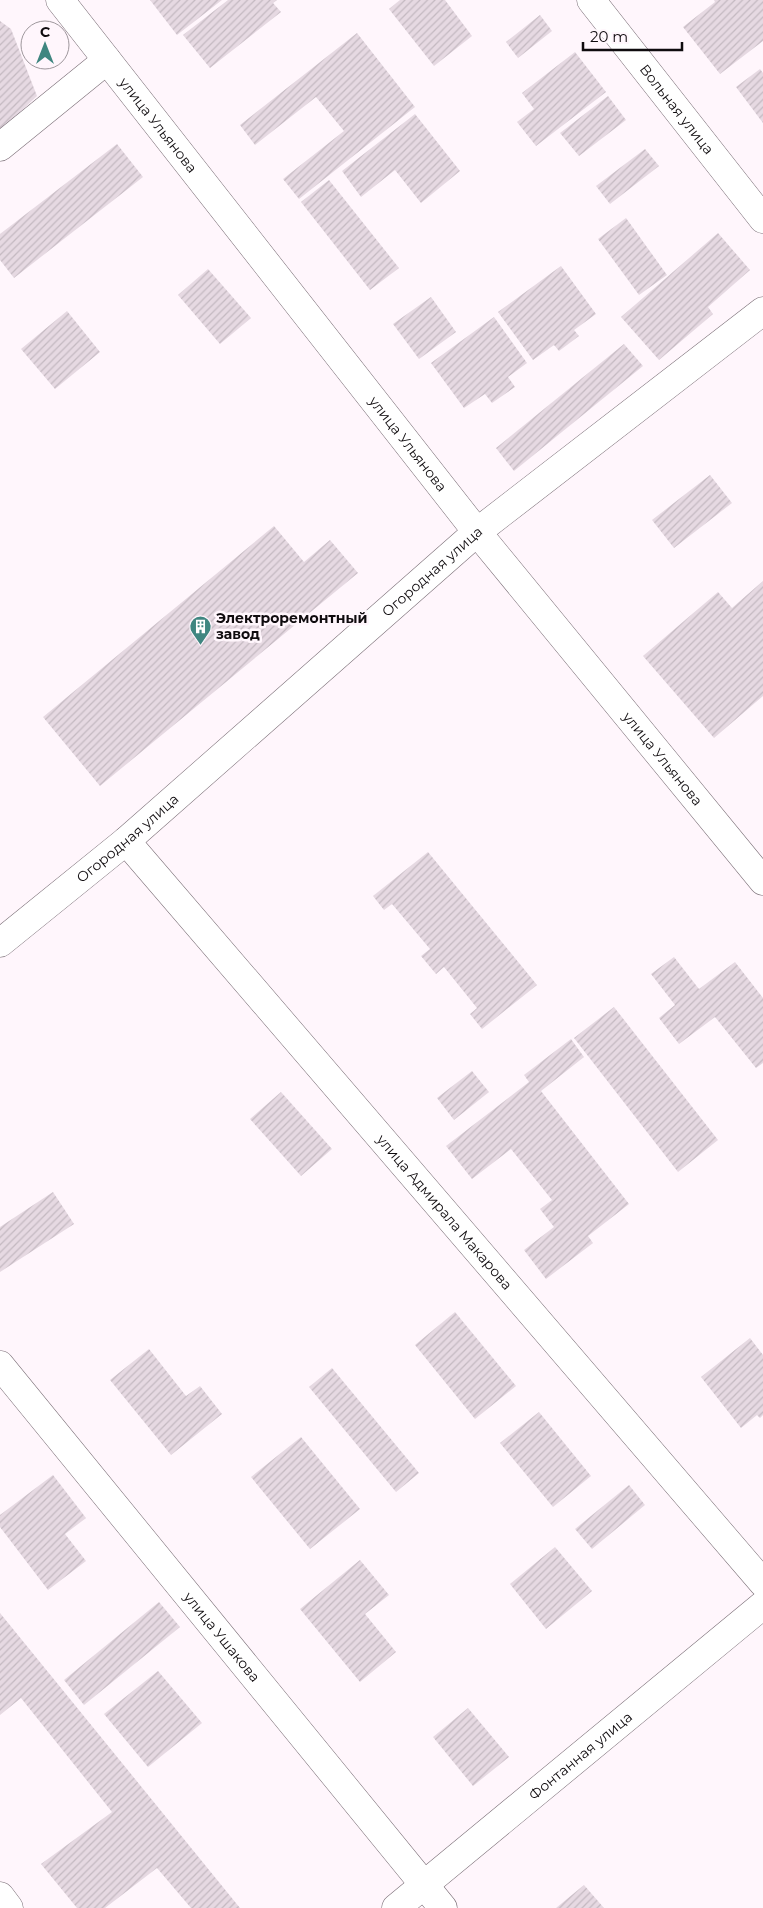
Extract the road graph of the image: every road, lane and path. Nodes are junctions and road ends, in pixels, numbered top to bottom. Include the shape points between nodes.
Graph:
1 (60, 0) edge
2 (591, 0) edge
3 (107, 60) junction
4 (0, 147) edge
5 (763, 219) edge
6 (763, 311) edge
7 (477, 532) junction
8 (126, 841) junction
9 (763, 882) edge
10 (0, 943) edge
11 (0, 1365) edge
12 (763, 1583) edge
13 (763, 1605) edge
14 (425, 1886) junction
15 (0, 1896) edge
16 (9, 1908) edge
17 (396, 1908) edge
18 (443, 1908) edge

1 - 3 street, улица Ульянова
2 - 5 street, Вольная улица
3 - 4 street
3 - 7 street, улица Ульянова
6 - 7 street, Огородная улица
7 - 8 street, Огородная улица
7 - 9 street, улица Ульянова
8 - 10 street, Огородная улица
8 - 12 street, улица Адмирала Макарова
11 - 14 street, улица Ушакова
13 - 14 street, Фонтанная улица
14 - 17 street, Фонтанная улица
14 - 18 street, улица Ушакова
15 - 16 street

